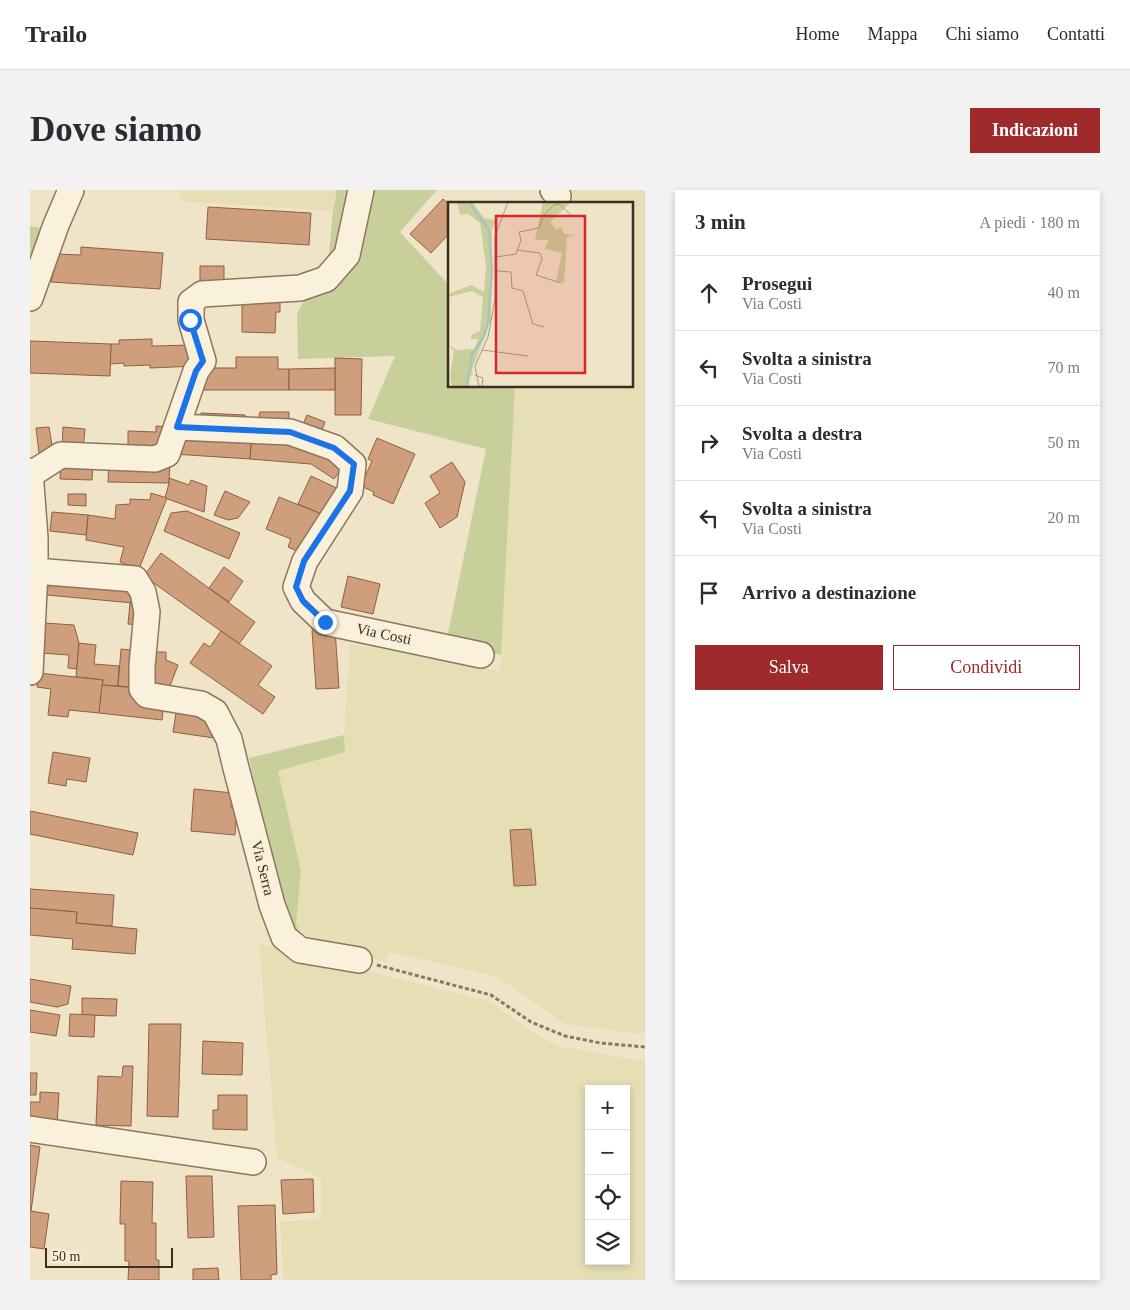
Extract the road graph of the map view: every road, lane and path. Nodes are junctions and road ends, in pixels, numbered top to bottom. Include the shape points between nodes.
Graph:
1 (71, 190) edge
2 (361, 190) edge
3 (30, 298) edge
4 (177, 427) junction
5 (30, 471) edge
6 (30, 474) edge
7 (35, 571) junction
8 (481, 655) dead end
9 (30, 672) edge
10 (359, 960) joint
11 (645, 1047) edge
12 (30, 1129) edge
13 (253, 1162) dead end

1 - 3 street
2 - 4 street via 347,255 326,279 300,288 202,294 191,302 190,320 203,361 196,371
4 - 6 street via 167,454 156,459 61,455
4 - 8 street, Via Costi via 290,432 334,448 354,464 350,491 304,561 296,587 303,601 325,622
5 - 6 street
6 - 7 street
7 - 9 street
7 - 10 street, Via Serra via 135,579 143,592 147,612 142,689 147,695 201,704 215,712 229,738 272,905 284,937 300,950
10 - 11 path via 491,994 530,1022 565,1036
12 - 13 street

